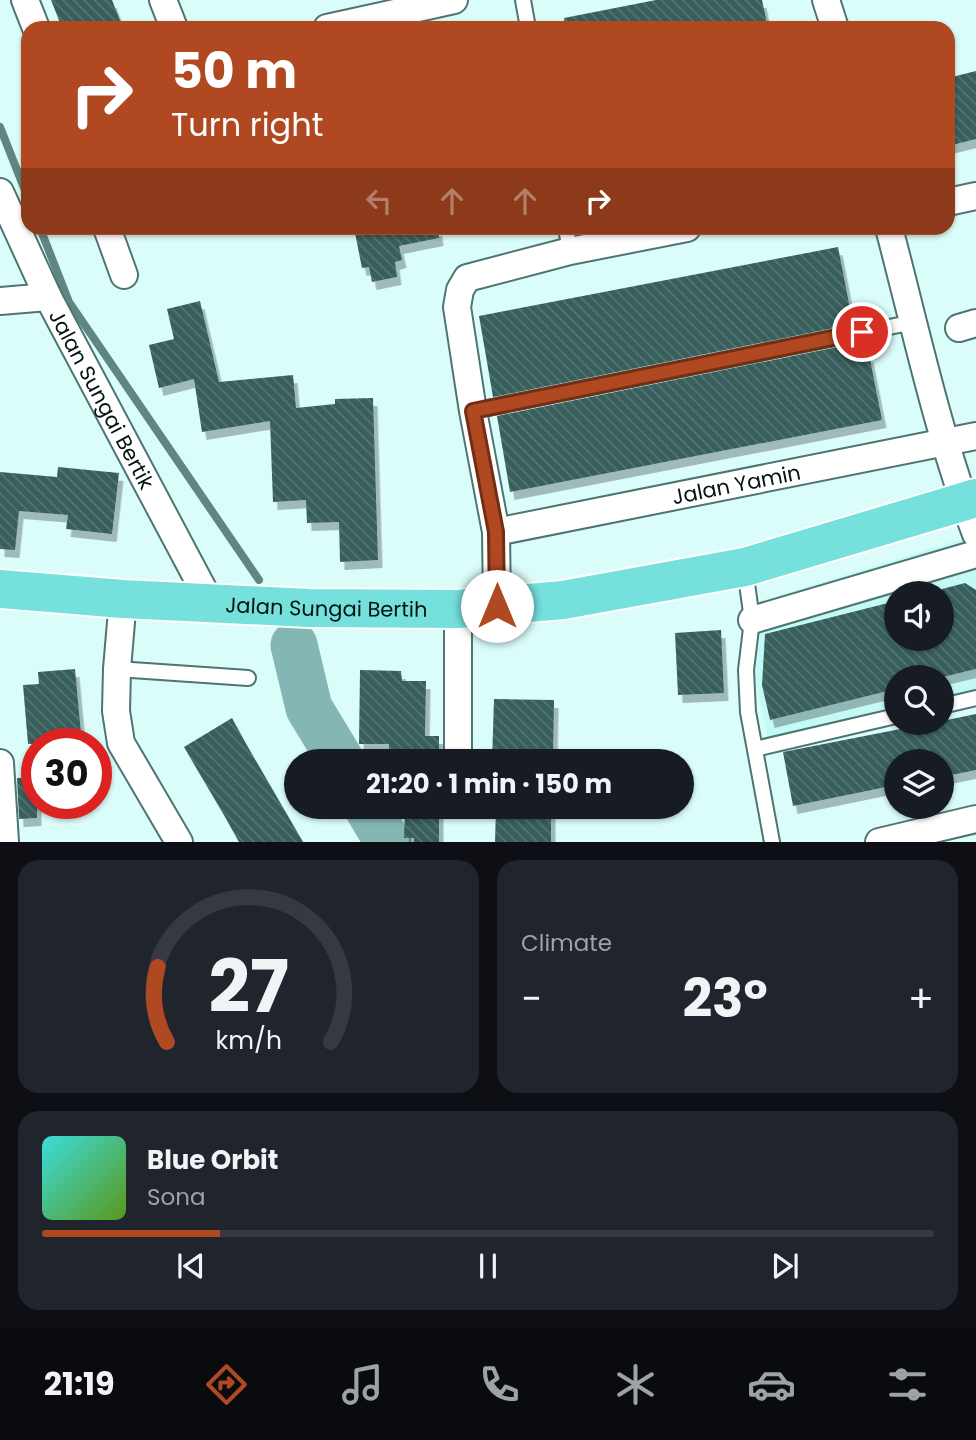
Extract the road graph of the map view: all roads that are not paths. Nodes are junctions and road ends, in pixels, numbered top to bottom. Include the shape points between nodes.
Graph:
1 (25, 0) edge
2 (163, 0) edge
3 (454, 0) edge
4 (523, 0) edge
5 (826, 0) edge
6 (33, 21) edge
7 (171, 21) edge
8 (359, 21) edge
9 (527, 21) edge
10 (833, 21) edge
11 (0, 191) edge
12 (976, 196) edge
13 (955, 200) edge
14 (110, 235) edge
15 (611, 235) edge
16 (891, 235) edge
17 (568, 239) edge
18 (124, 275) dead end
19 (48, 297) junction
20 (0, 301) edge
21 (914, 322) junction
22 (473, 411) junction
23 (976, 436) edge
24 (945, 443) junction
25 (972, 511) edge
26 (496, 532) junction
27 (976, 554) edge
28 (745, 567) junction
29 (0, 589) edge
30 (123, 599) junction
31 (211, 604) junction
32 (497, 606) junction
33 (458, 609) junction
34 (752, 620) junction
35 (117, 669) junction
36 (248, 678) dead end
37 (976, 698) edge
38 (954, 703) edge
39 (884, 719) edge
40 (458, 749) edge
41 (755, 749) junction
42 (0, 763) edge
43 (976, 819) edge
44 (5, 842) edge
45 (178, 842) edge
46 (772, 842) edge
47 (879, 842) edge

1 - 6 street
2 - 7 street
3 - 8 street
4 - 9 lane
5 - 10 street
11 - 19 street, Jalan Sungai Bertik
12 - 13 street
14 - 18 street
15 - 17 street
16 - 21 street
17 - 22 street via 467,278 460,290 457,307
19 - 20 street
19 - 31 street, Jalan Sungai Bertik
21 - 22 lane
21 - 24 street
22 - 26 street
23 - 24 street, Jalan Yamin
24 - 25 street
24 - 26 street, Jalan Yamin
25 - 28 main road, Jalan Sungai Bertih
26 - 32 street
27 - 34 street
28 - 32 main road, Jalan Sungai Bertih via 564,600
28 - 34 lane
29 - 30 main road, Jalan Sungai Bertih
30 - 31 main road, Jalan Sungai Bertih
30 - 35 street
31 - 33 main road, Jalan Sungai Bertih
32 - 33 main road, Jalan Sungai Bertih
33 - 40 street
34 - 41 lane via 746,670
35 - 36 lane
35 - 45 street via 121,743
37 - 38 lane
39 - 41 lane
41 - 46 lane
42 - 44 street
43 - 47 street

